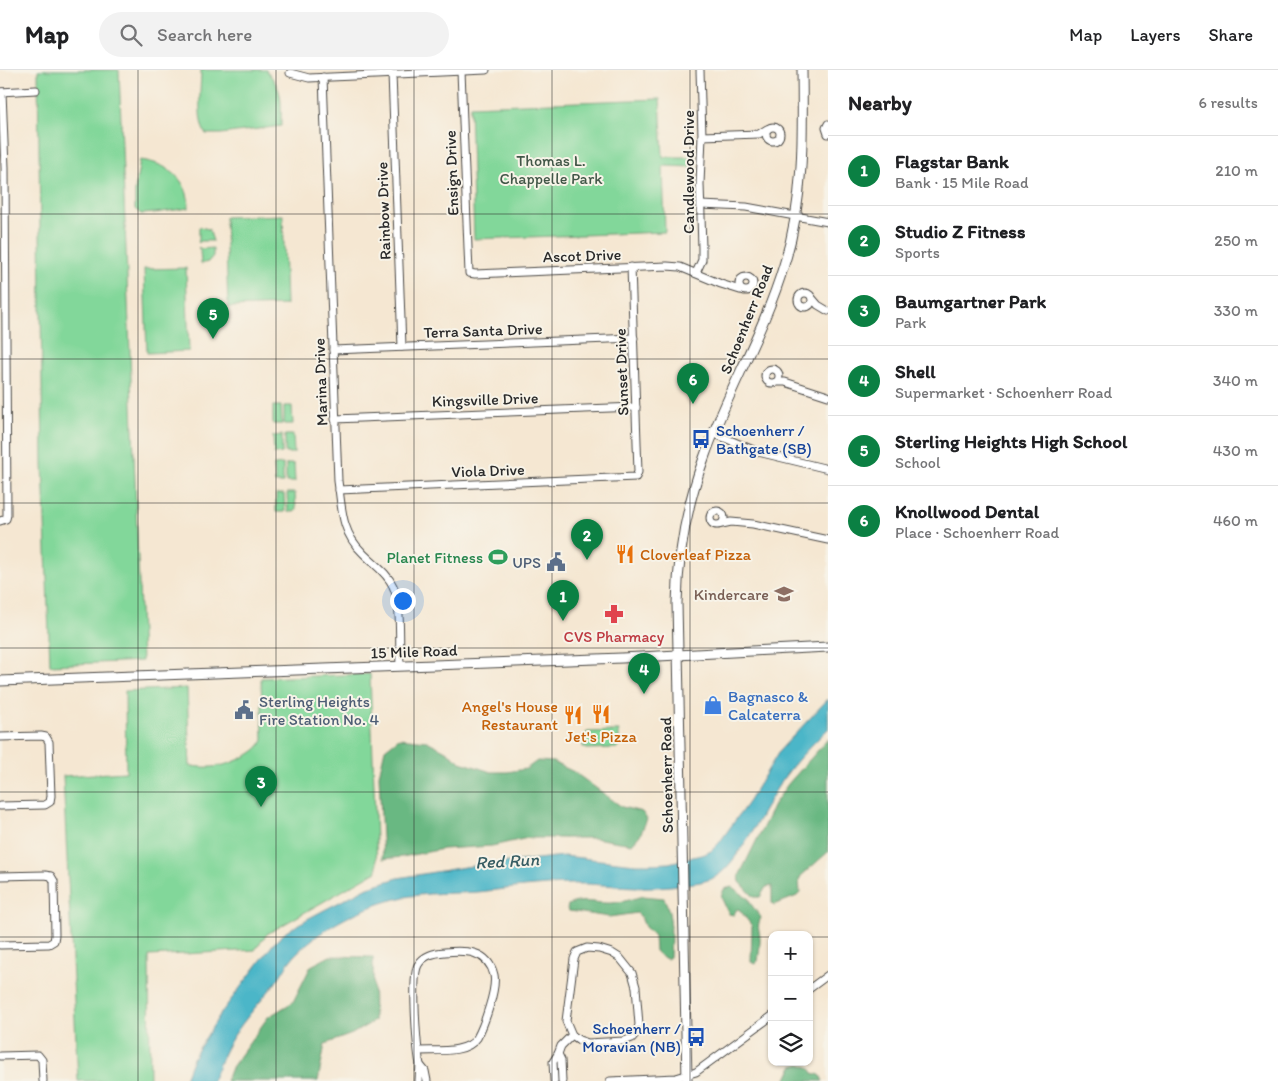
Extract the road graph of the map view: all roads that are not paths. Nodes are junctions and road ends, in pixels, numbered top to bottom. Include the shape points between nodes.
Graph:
1 (486, 70) edge
2 (700, 70) edge
3 (802, 70) edge
4 (461, 71) edge
5 (290, 73) dead end
6 (392, 74) junction
7 (323, 77) junction
8 (36, 90) dead end
9 (1, 92) edge
10 (828, 124) edge
11 (767, 130) junction
12 (759, 134) junction
13 (828, 134) edge
14 (702, 136) junction
15 (768, 138) junction
16 (701, 205) junction
17 (796, 216) junction
18 (828, 222) edge
19 (631, 267) junction
20 (469, 273) joint
21 (696, 273) junction
22 (737, 286) dead end
23 (812, 298) junction
24 (3, 300) edge
25 (818, 305) junction
26 (809, 306) junction
27 (828, 312) edge
28 (634, 338) junction
29 (402, 347) junction
30 (333, 350) junction
31 (779, 375) junction
32 (776, 382) junction
33 (785, 382) junction
34 (828, 396) edge
35 (636, 408) junction
36 (335, 419) junction
37 (714, 433) junction
38 (828, 470) edge
39 (637, 476) joint
40 (339, 490) junction
41 (724, 516) junction
42 (3, 520) edge
43 (731, 522) junction
44 (722, 524) junction
45 (828, 540) edge
46 (828, 647) edge
47 (678, 656) junction
48 (400, 666) junction
49 (0, 682) edge
50 (0, 737) edge
51 (0, 806) edge
52 (0, 876) edge
53 (0, 946) edge
54 (828, 975) edge
55 (813, 986) edge
56 (768, 1019) edge
57 (572, 1035) junction
58 (419, 1051) junction
59 (558, 1054) junction
60 (0, 1056) edge
61 (420, 1065) junction
62 (687, 1078) edge
63 (43, 1081) edge
64 (419, 1081) edge
65 (427, 1081) edge
66 (554, 1081) edge
67 (562, 1081) edge
68 (610, 1081) edge

1 - 4 street
2 - 14 street, Candlewood Drive
3 - 17 main road, Schoenherr Road via 802,163
4 - 6 street
4 - 20 street, Ensign Drive
5 - 7 street
6 - 7 street
6 - 29 street, Rainbow Drive
7 - 30 street, Marina Drive
8 - 9 street
9 - 24 street via 5,168
10 - 13 street
11 - 12 street
11 - 15 street
11 - 15 street via 774,126 781,133 776,140
12 - 14 street
12 - 15 street
14 - 16 street, Candlewood Drive
16 - 17 street via 746,207
16 - 21 street, Candlewood Drive via 702,260
17 - 18 street
17 - 37 main road, Schoenherr Road via 775,291
19 - 20 street, Ascot Drive
19 - 21 street, Ascot Drive via 676,267
19 - 28 street, Sunset Drive
21 - 22 street, Ascot Drive via 721,284
23 - 25 street
23 - 26 street
23 - 26 street via 806,292 798,297 800,304
24 - 42 street via 8,515
25 - 26 street
25 - 27 street
28 - 29 street, Terra Santa Drive
28 - 35 street, Sunset Drive
29 - 30 street, Terra Santa Drive
30 - 36 street, Marina Drive
31 - 32 street
31 - 32 street via 773,369 765,374 768,382
31 - 33 street
32 - 33 street
33 - 34 street
35 - 36 street, Kingsville Drive
35 - 39 street, Sunset Drive
36 - 40 street, Marina Drive
37 - 38 street via 758,452
37 - 47 main road, Schoenherr Road via 694,489 684,531 678,587
39 - 40 street, Viola Drive
40 - 48 street, Marina Drive via 342,517 352,541 386,575 397,594
41 - 43 street
41 - 44 street
41 - 44 street via 717,510 710,516 712,523
43 - 44 street
43 - 45 street
46 - 47 main road, 15 Mile Road
47 - 48 main road, 15 Mile Road
47 - 62 main road, Schoenherr Road
48 - 49 main road, 15 Mile Road
50 - 51 street via 46,737 51,796 45,805
52 - 53 street via 45,874 54,881 54,941
54 - 55 street
56 - 62 street
57 - 57 street via 566,1021 577,952 587,948 612,953 628,967 635,980 638,1030 628,1040 593,1043 583,1042
57 - 59 street
58 - 58 street via 463,1048 477,1038 494,983 490,965 476,953 464,950 432,954 424,958 418,967 415,982
58 - 61 street
59 - 66 street via 553,1062
59 - 67 street
60 - 63 street via 40,1056
61 - 64 street
61 - 65 street
62 - 68 street

